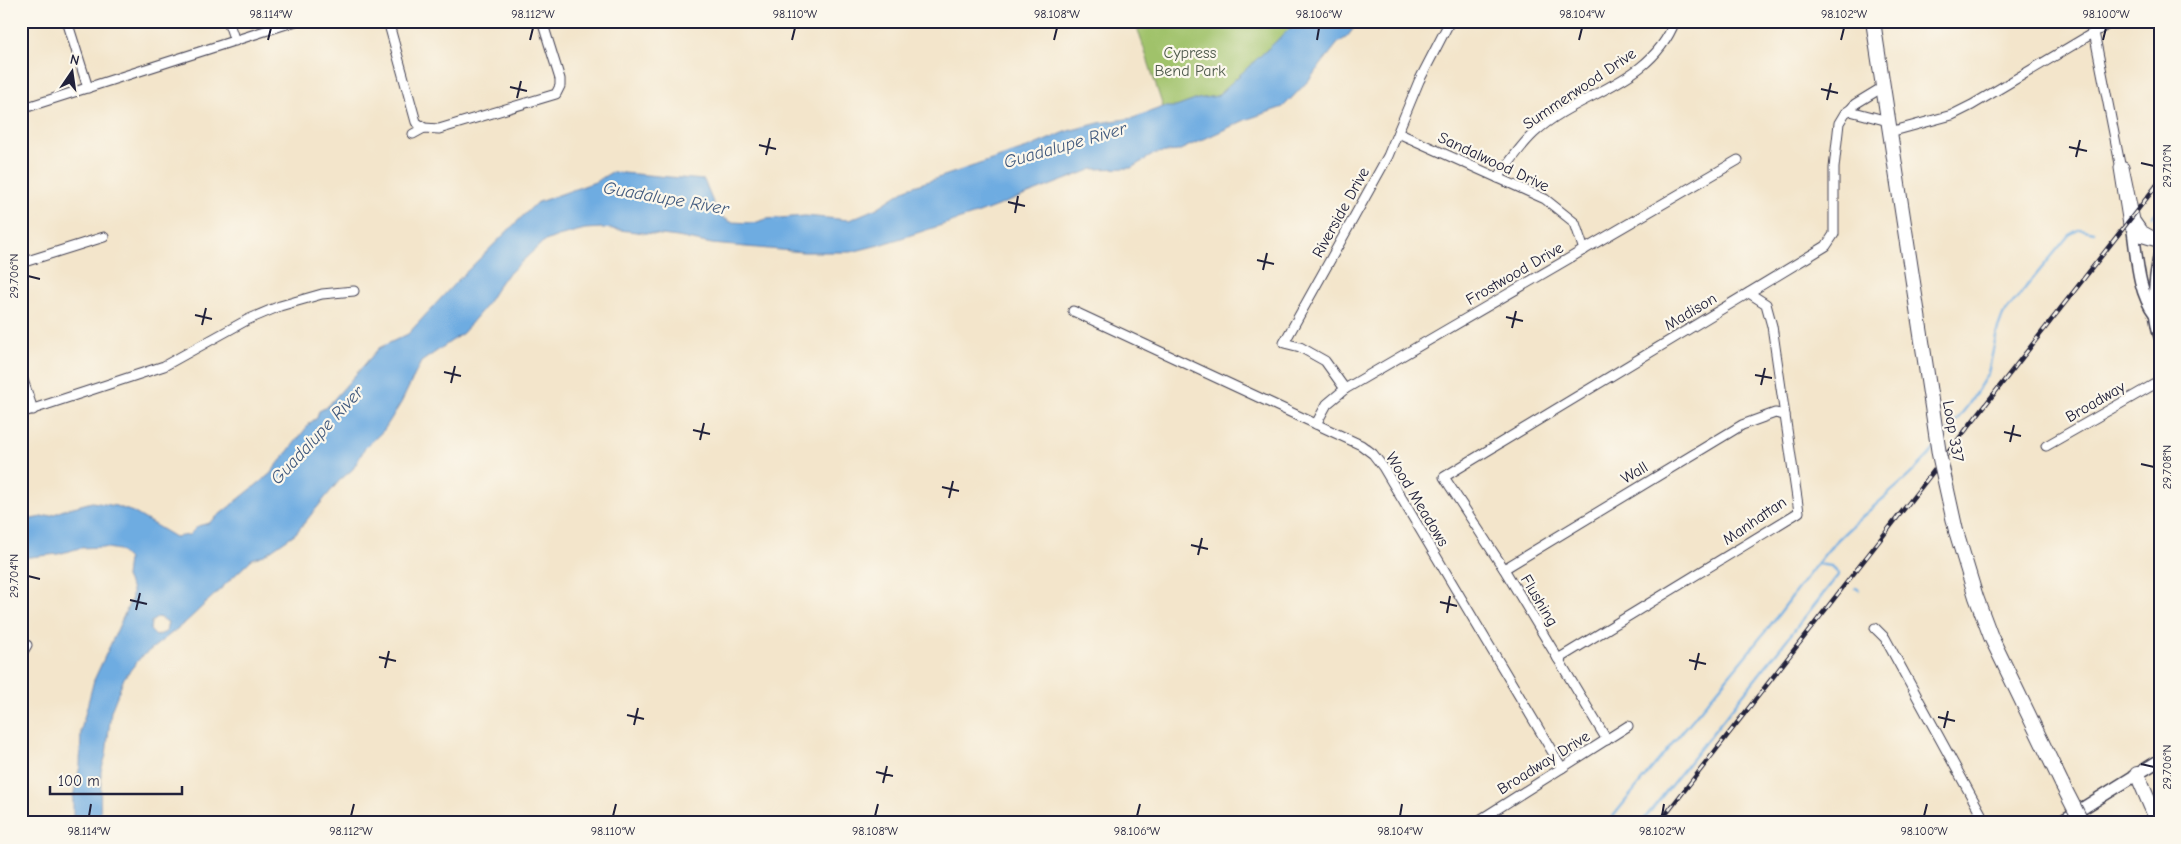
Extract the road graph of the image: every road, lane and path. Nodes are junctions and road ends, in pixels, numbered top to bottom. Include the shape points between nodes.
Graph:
1 (68, 21) edge
2 (228, 21) edge
3 (296, 21) edge
4 (388, 21) edge
5 (542, 21) edge
6 (1450, 21) edge
7 (1675, 21) edge
8 (1873, 21) edge
9 (2110, 21) edge
10 (2094, 32) junction
11 (235, 41) junction
12 (1883, 87) junction
13 (88, 88) junction
14 (21, 109) edge
15 (1851, 109) junction
16 (1889, 126) junction
17 (424, 128) junction
18 (1398, 133) junction
19 (414, 134) dead end
20 (1738, 160) dead end
21 (2120, 164) junction
22 (1498, 178) junction
23 (2133, 231) junction
24 (104, 237) dead end
25 (2160, 241) edge
26 (1584, 250) junction
27 (2160, 253) edge
28 (21, 263) edge
29 (354, 291) dead end
30 (1749, 292) junction
31 (1073, 311) dead end
32 (2155, 314) junction
33 (2160, 338) edge
34 (21, 374) edge
35 (2160, 381) edge
36 (1345, 389) junction
37 (32, 410) junction
38 (21, 413) edge
39 (1785, 415) junction
40 (1316, 424) junction
41 (2046, 446) dead end
42 (1444, 477) joint
43 (1504, 568) junction
44 (1875, 628) dead end
45 (27, 645) dead end
46 (21, 655) edge
47 (1558, 659) junction
48 (1628, 726) dead end
49 (1607, 740) junction
50 (2160, 760) edge
51 (1562, 768) junction
52 (2137, 774) junction
53 (1474, 823) edge
54 (1986, 823) edge
55 (2060, 823) edge
56 (2082, 823) edge
57 (2158, 823) edge

1 - 13 street
2 - 11 street
3 - 11 street
4 - 17 street via 416,122
5 - 17 street via 560,79 559,89 553,96 439,129
6 - 18 street, Riverside Drive via 1419,81
7 - 22 street, Summerwood Drive via 1664,44 1646,62 1621,82 1534,133
8 - 12 main road, Loop 337
9 - 10 street
10 - 16 street via 1952,115
10 - 21 street
11 - 13 street
12 - 15 street, Madison
12 - 16 main road, Loop 337
13 - 14 street
15 - 16 street
15 - 30 street, Madison via 1841,118 1838,131 1833,238 1826,246
16 - 56 main road, Loop 337, bridge via 1939,454 1956,531 1991,637
17 - 19 street
18 - 22 street, Sandalwood Drive
18 - 36 street, Riverside Drive via 1284,343 1300,347 1324,360
20 - 26 street, Frostwood Drive
21 - 23 street via 2128,225
21 - 25 street via 2124,168 2135,220 2142,230
22 - 26 street, Sandalwood Drive via 1545,199 1565,214 1575,223
23 - 25 street via 2148,241
23 - 32 street via 2141,282 2147,304
24 - 28 street
26 - 36 street, Frostwood Drive
27 - 32 street via 2155,282
29 - 37 street via 322,294 280,306 247,320 164,366
30 - 39 street, Manhattan via 1766,304 1769,313
30 - 42 street, Madison
31 - 40 street, Wood Meadows
32 - 33 street
34 - 37 street
35 - 41 street, Broadway
36 - 40 street, Frostwood Drive via 1327,404
37 - 38 street
39 - 43 street, Wall via 1775,413 1742,424
39 - 47 street, Manhattan via 1798,512
40 - 51 street, Wood Meadows via 1361,445 1378,461
42 - 43 street, Flushing
43 - 47 street, Flushing
44 - 54 street via 1885,638
45 - 46 street
47 - 49 street, Flushing
48 - 49 street, Broadway Drive
49 - 51 street, Broadway Drive
50 - 52 street
51 - 53 street, Broadway Drive
52 - 55 street
52 - 57 main road

